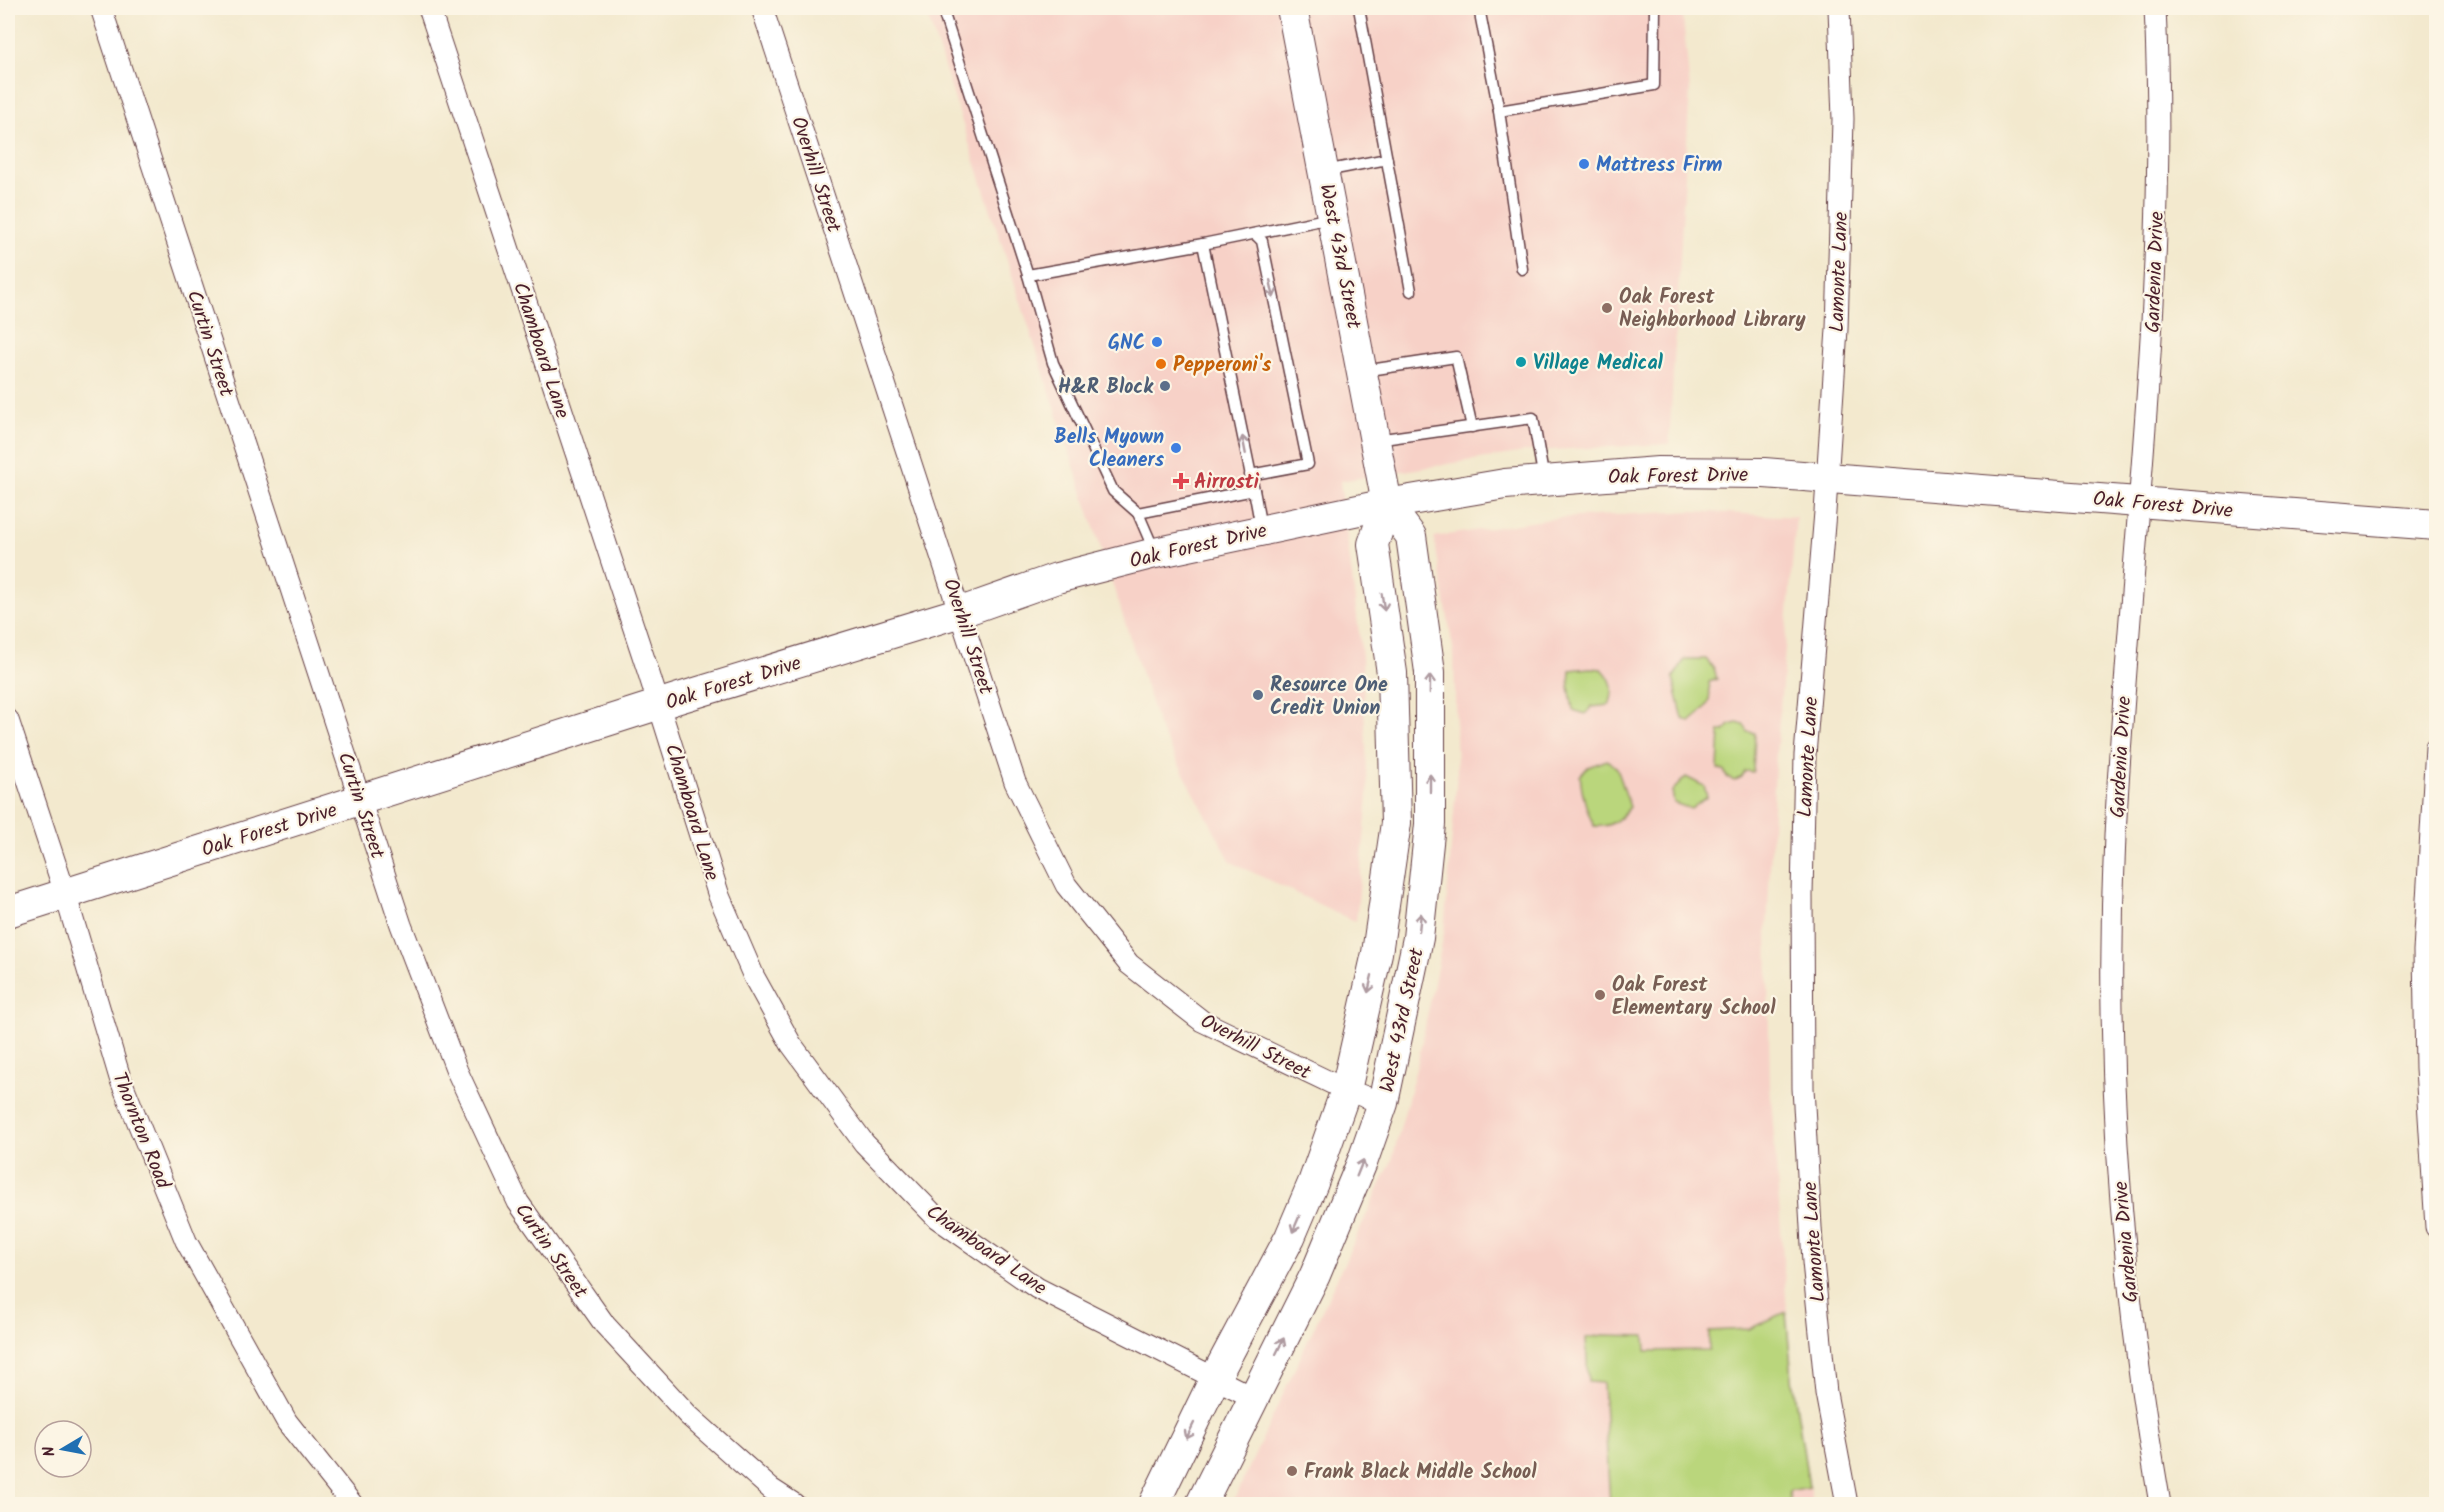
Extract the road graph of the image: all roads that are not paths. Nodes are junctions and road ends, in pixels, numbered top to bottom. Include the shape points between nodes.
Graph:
1 (101, 8) edge
2 (429, 8) edge
3 (762, 8) edge
4 (942, 8) edge
5 (1292, 8) edge
6 (1359, 8) edge
7 (1479, 8) edge
8 (1655, 8) edge
9 (1839, 8) edge
10 (2155, 8) edge
11 (1499, 111) junction
12 (1387, 159) junction
13 (1325, 171) junction
14 (1334, 218) junction
15 (1256, 234) junction
16 (1203, 244) junction
17 (1522, 269) dead end
18 (1028, 274) junction
19 (1411, 291) dead end
20 (1363, 372) junction
21 (1472, 427) junction
22 (1376, 440) junction
23 (1250, 475) junction
24 (1826, 479) junction
25 (1544, 481) junction
26 (1254, 490) junction
27 (2139, 502) junction
28 (1387, 504) junction
29 (1138, 513) junction
30 (2436, 525) edge
31 (1262, 530) junction
32 (1155, 553) junction
33 (961, 612) junction
34 (659, 704) junction
35 (8, 720) edge
36 (2436, 747) edge
37 (361, 800) junction
38 (65, 893) junction
39 (8, 912) edge
40 (1346, 1090) junction
41 (1383, 1103) junction
42 (2436, 1227) edge
43 (1215, 1378) junction
44 (1254, 1398) junction
45 (352, 1504) edge
46 (794, 1504) edge
47 (1154, 1504) edge
48 (1201, 1504) edge
49 (1847, 1504) edge
50 (2160, 1504) edge

1 - 37 street, Curtin Street
2 - 34 street, Chamboard Lane
3 - 33 street, Overhill Street
4 - 18 lane
5 - 13 main road, West 43rd Street
6 - 12 lane
7 - 11 lane
8 - 11 lane via 1654,85
9 - 24 street, Lamonte Lane via 1843,119 1837,329
10 - 27 street, Gardenia Drive via 2157,206 2150,379
11 - 17 lane
12 - 13 lane
12 - 19 lane
13 - 14 main road, West 43rd Street
14 - 15 lane
14 - 20 main road, West 43rd Street
15 - 16 lane
15 -> 23 lane via 1262,241 1308,464
16 - 18 lane
23 -> 16 lane
18 - 29 lane via 1053,363 1113,491
20 - 21 lane via 1456,357
20 - 22 main road, West 43rd Street
21 - 22 lane
21 - 25 lane via 1533,418
22 - 28 main road, West 43rd Street
23 - 26 lane
24 - 25 main road, Oak Forest Drive via 1764,473 1658,471
24 - 27 main road, Oak Forest Drive
24 - 49 street, Lamonte Lane via 1805,754 1803,1088 1813,1262 1826,1393
25 - 28 main road, Oak Forest Drive
26 - 29 lane
26 - 31 lane
27 - 30 main road, Oak Forest Drive
27 - 50 street, Gardenia Drive via 2115,839 2111,978 2115,1134 2124,1254
28 - 31 main road, Oak Forest Drive
28 -> 40 main road, West 43rd Street via 1373,544 1392,673 1396,823 1377,952
41 -> 28 main road, West 43rd Street via 1418,938 1430,824 1430,672 1411,536
29 - 32 lane
31 - 32 main road, Oak Forest Drive
32 - 33 main road, Oak Forest Drive via 1058,578
33 - 34 main road, Oak Forest Drive
33 - 40 street, Overhill Street via 1015,782 1066,885 1129,964 1202,1021
34 - 37 main road, Oak Forest Drive
34 - 43 street, Chamboard Lane via 719,896 754,977 791,1044 864,1143 937,1218 1037,1287
35 - 38 street, Thornton Road
36 - 42 street via 2424,951 2426,1069
37 - 38 main road, Oak Forest Drive
37 - 46 street, Curtin Street via 401,925 457,1071 518,1203 605,1325 688,1415 771,1489
38 - 39 main road, Oak Forest Drive
38 - 45 street, Thornton Road via 120,1078 186,1241 287,1422
40 - 41 street, Overhill Street
40 -> 43 main road, West 43rd Street via 1290,1237
44 -> 41 main road, West 43rd Street via 1315,1275
43 - 44 street, Chamboard Lane
43 -> 47 main road, West 43rd Street
44 - 48 main road, West 43rd Street

